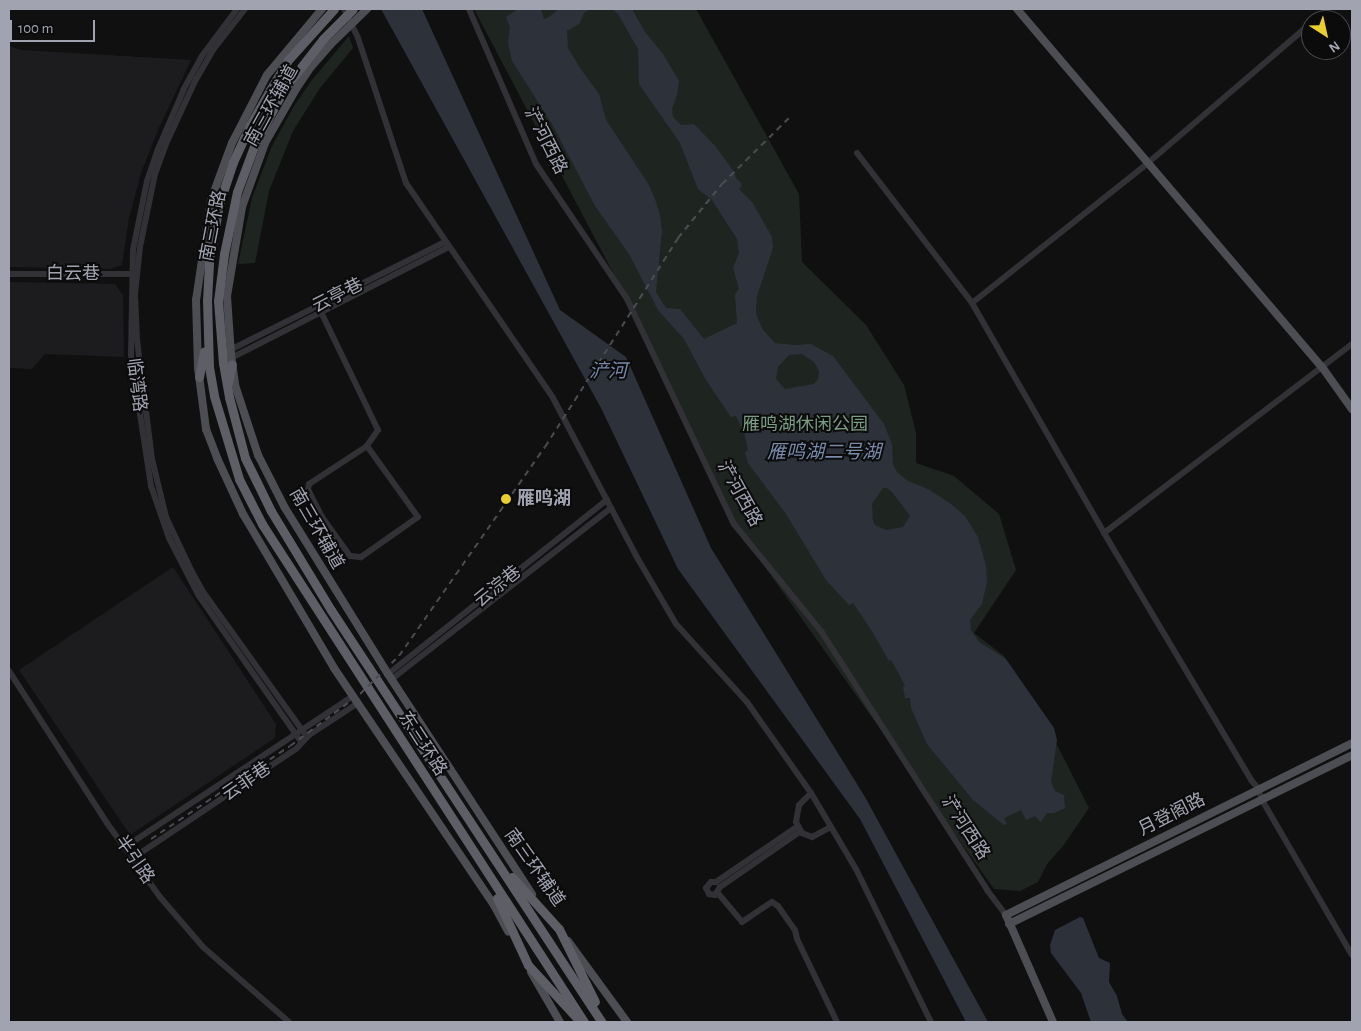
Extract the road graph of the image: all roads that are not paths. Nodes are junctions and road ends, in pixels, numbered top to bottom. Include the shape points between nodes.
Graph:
1 (237, 9) edge
2 (245, 9) edge
3 (322, 9) edge
4 (334, 9) edge
5 (344, 9) edge
6 (353, 9) edge
7 (367, 9) edge
8 (469, 9) edge
9 (1017, 9) edge
10 (1301, 32) edge
11 (857, 153) dead end
12 (1149, 162) junction
13 (447, 245) junction
14 (9, 274) edge
15 (134, 274) junction
16 (972, 304) junction
17 (321, 312) junction
18 (207, 338) junction
19 (1352, 344) edge
20 (231, 357) junction
21 (1322, 367) junction
22 (199, 377) junction
23 (227, 388) junction
24 (1352, 409) edge
25 (367, 446) junction
26 (239, 479) joint
27 (255, 480) joint
28 (607, 500) junction
29 (611, 508) junction
30 (1104, 533) junction
31 (9, 671) edge
32 (390, 677) junction
33 (356, 700) junction
34 (299, 733) junction
35 (307, 737) junction
36 (302, 743) junction
37 (1352, 743) edge
38 (1352, 755) edge
39 (1258, 788) junction
40 (811, 793) junction
41 (1262, 800) junction
42 (831, 827) junction
43 (800, 829) junction
44 (125, 847) junction
45 (492, 856) junction
46 (133, 858) junction
47 (476, 858) junction
48 (717, 892) junction
49 (1006, 915) junction
50 (1009, 924) junction
51 (559, 930) junction
52 (1352, 955) edge
53 (528, 965) junction
54 (289, 1022) edge
55 (560, 1022) edge
56 (580, 1022) edge
57 (584, 1022) edge
58 (602, 1022) edge
59 (606, 1022) edge
60 (627, 1022) edge
61 (837, 1022) edge
62 (931, 1022) edge
63 (1054, 1022) edge

1 - 15 street, 临湾路 via 202,56 170,119 141,207 133,250
2 - 15 street, 临湾路 via 196,79 166,144 147,206
3 - 22 main road, 南三环辅道 via 267,76 232,143 211,200 196,300
4 - 18 highway, 南三环路 via 288,60 250,125 233,162 219,204 209,263
5 - 13 street via 358,38 406,183
6 - 23 highway, 南三环路, bridge via 288,82 256,141 237,192 218,301
7 - 20 main road, 南三环辅道, bridge via 311,67 265,143 242,207 227,296
8 - 49 street, 浐河西路 via 536,164 626,298 734,524 820,631
9 - 12 main road
10 - 12 street
11 - 16 street
12 - 16 street
12 - 21 main road
13 - 17 street
13 - 20 street, 云亭巷
13 - 28 street via 553,398
14 - 15 street, 白云巷
15 - 34 street, 临湾路 via 140,372 152,459 166,518 204,593
16 - 30 street
17 - 20 street
17 - 25 street via 378,430
18 - 22 highway
18 - 26 highway, 南三环路 via 214,396
19 - 21 street
20 - 23 highway
20 - 32 main road, 南三环辅道 via 236,385 262,464 314,558
21 - 24 main road
21 - 30 street
22 - 33 main road, 南三环辅道 via 206,429 230,490
23 - 27 highway, 南三环路
25 - 25 street via 418,517 361,557 350,556 322,517 308,490 309,484
26 - 47 highway, 东三环路 via 262,524
27 - 45 highway, 东三环路 via 331,610
28 - 29 street
28 - 32 street, 云淙巷
29 - 32 street, 云淙巷
29 - 40 street via 676,624 747,702
30 - 39 street via 1250,780
31 - 44 street, 半引路
32 - 51 main road, 南三环辅道 via 525,884
33 - 34 street, 云菲巷
33 - 35 street, 云菲巷
33 - 53 main road, 南三环辅道 via 494,905
34 - 35 street, 临湾路
34 - 36 street, 临湾路
34 - 44 street, 云菲巷
35 - 36 street, 云菲巷
36 - 46 street, 云菲巷
37 - 39 main road, 月登阁路
38 - 41 main road, 月登阁路
39 - 41 street
39 - 49 main road, 月登阁路
40 - 42 street
40 - 43 street via 799,804 796,822
41 - 50 main road, 月登阁路
41 - 52 street
42 - 43 street via 812,837
42 - 62 street via 856,869
43 - 48 street
43 - 48 street via 706,888 709,894
44 - 46 street, 半引路
45 - 51 highway
45 - 58 highway, 东三环路
46 - 54 street, 半引路 via 160,897 203,947
47 - 53 highway
47 - 57 highway, 东三环路
48 - 61 street via 742,922 772,902 778,906 795,930
49 - 50 main road, 浐河西路
50 - 63 main road, 浐河西路
51 - 59 highway
51 - 60 main road, 南三环辅道
53 - 55 main road, 南三环辅道
53 - 56 highway

